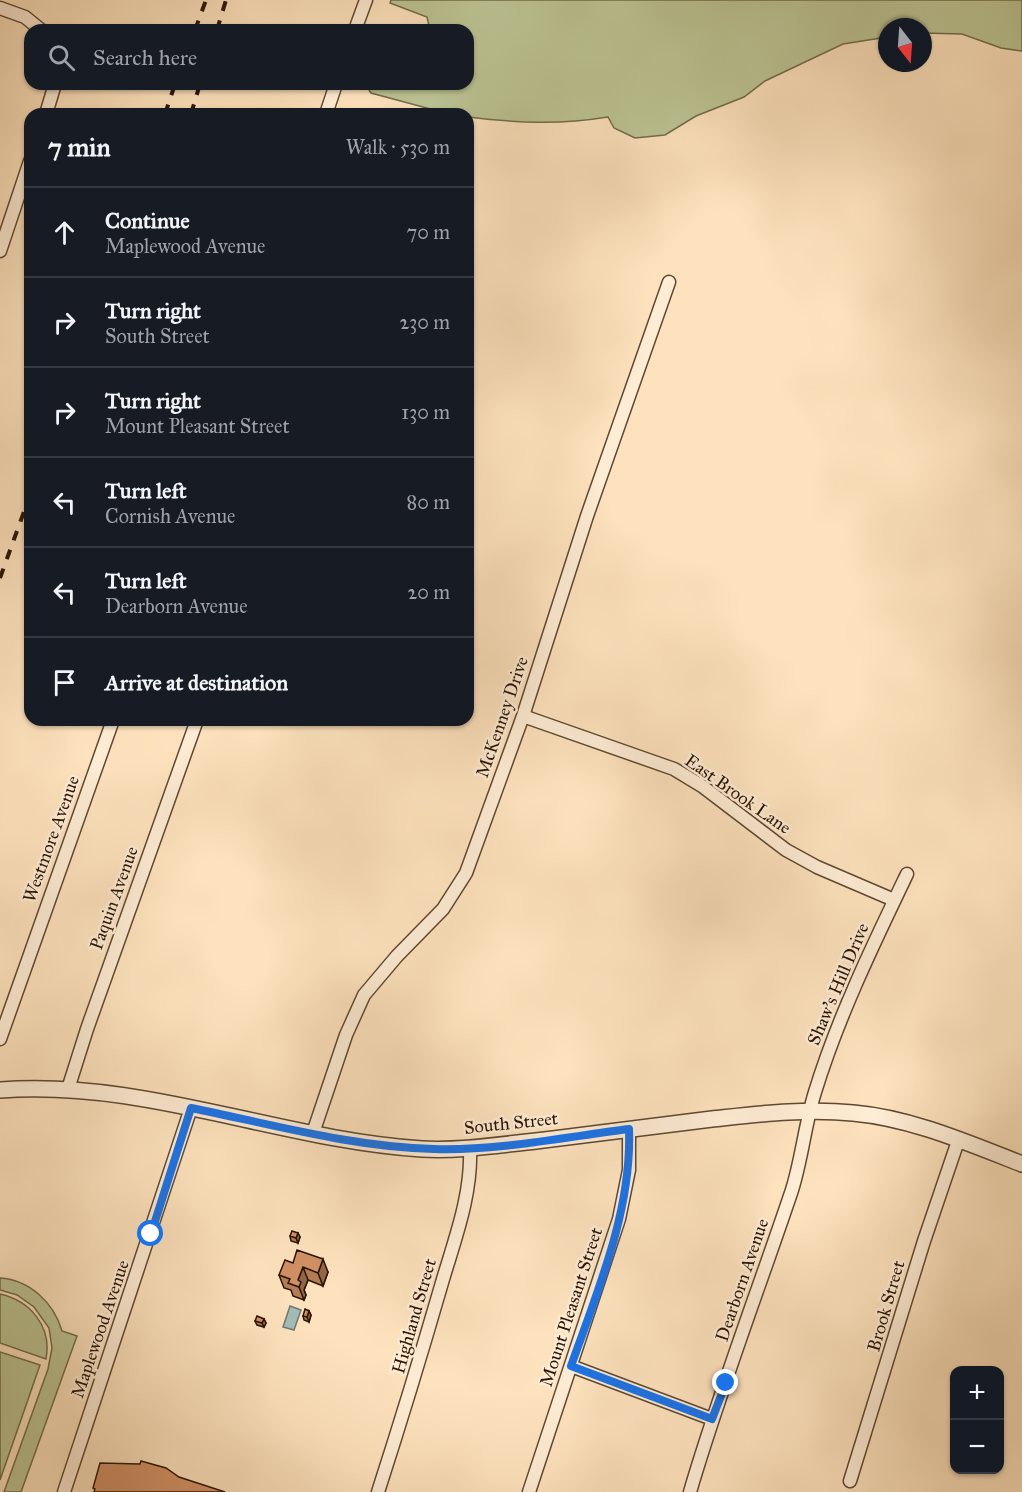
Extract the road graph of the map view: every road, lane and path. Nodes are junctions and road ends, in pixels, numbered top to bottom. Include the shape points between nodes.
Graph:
1 (366, 0) edge
2 (8, 6) edge
3 (34, 24) edge
4 (357, 24) edge
5 (53, 90) edge
6 (334, 90) edge
7 (48, 108) edge
8 (328, 108) edge
9 (24, 179) edge
10 (0, 251) edge
11 (669, 282) dead end
12 (523, 716) junction
13 (111, 726) edge
14 (195, 726) edge
15 (906, 874) dead end
16 (894, 900) junction
17 (0, 1039) edge
18 (68, 1089) junction
19 (0, 1090) edge
20 (191, 1108) junction
21 (810, 1111) junction
22 (629, 1129) junction
23 (313, 1133) junction
24 (958, 1141) junction
25 (470, 1148) junction
26 (1022, 1164) edge
27 (571, 1366) junction
28 (712, 1419) junction
29 (850, 1482) dead end
30 (64, 1492) edge
31 (378, 1492) edge
32 (530, 1492) edge
33 (690, 1492) edge

1 - 4 street
2 - 3 street
5 - 7 street
6 - 8 street
9 - 10 street
11 - 12 street, McKenney Drive via 587,516
12 - 16 street, East Brook Lane via 674,770 702,786 786,850
12 - 23 street, McKenney Drive via 466,873 443,909 364,995 346,1035
13 - 17 street, Westmore Avenue
14 - 18 street, Paquin Avenue
15 - 16 street, Shaw's Hill Drive
16 - 21 street, Shaw's Hill Drive via 840,1023
18 - 19 street, South Street
18 - 20 street, South Street
20 - 23 street, South Street
20 - 30 street, Maplewood Avenue
21 - 22 street, South Street
21 - 24 street, South Street via 877,1117
21 - 28 street, Dearborn Avenue via 794,1184
22 - 25 street, South Street
22 - 27 street, Mount Pleasant Street via 625,1196
23 - 25 street, South Street via 401,1147
24 - 26 street, South Street
24 - 29 street, Brook Street
25 - 31 street, Highland Street via 464,1207
27 - 28 street
27 - 32 street, Mount Pleasant Street
28 - 33 street, Dearborn Avenue

